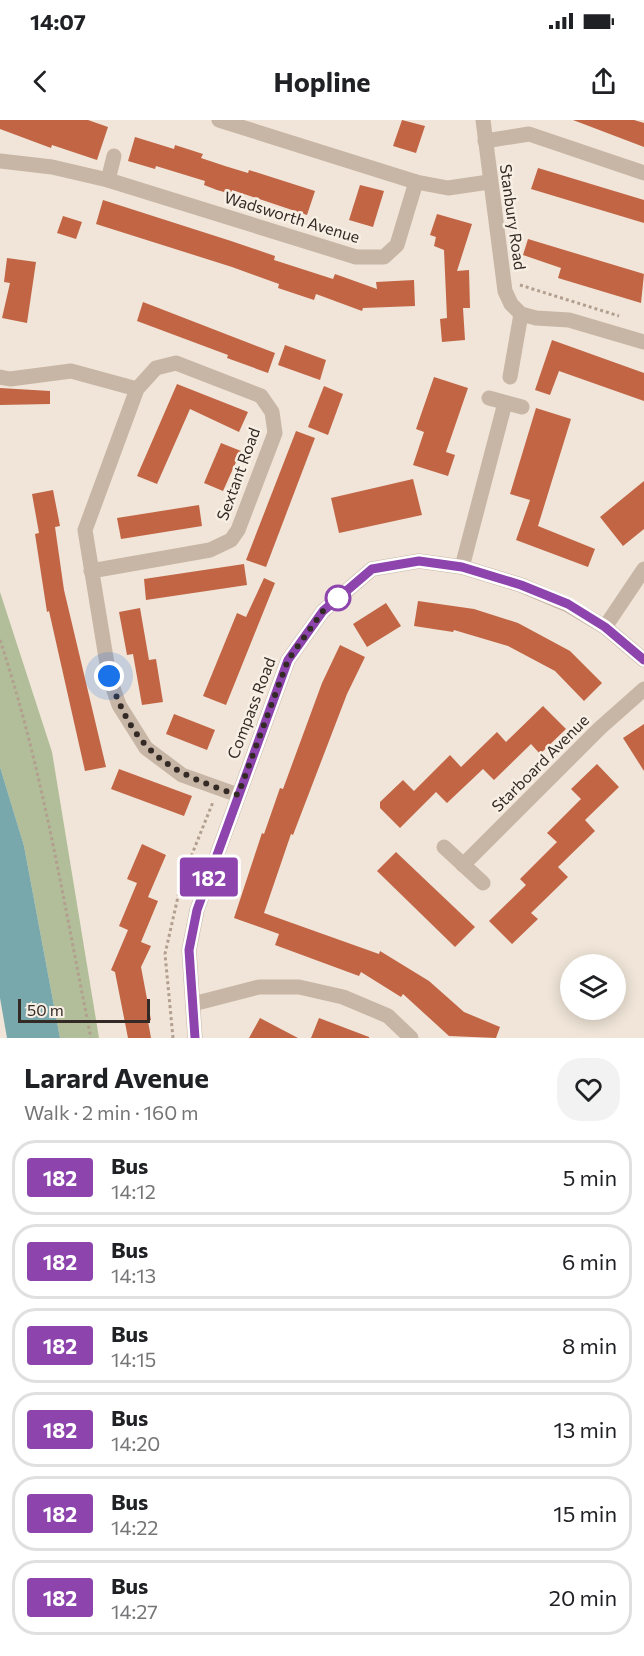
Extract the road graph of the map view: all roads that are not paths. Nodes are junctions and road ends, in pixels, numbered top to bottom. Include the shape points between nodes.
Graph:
1 (219, 120) edge
2 (483, 120) edge
3 (484, 141) junction
4 (114, 156) dead end
5 (0, 161) edge
6 (644, 173) edge
7 (108, 180) junction
8 (416, 182) junction
9 (489, 182) junction
10 (521, 314) junction
11 (644, 342) edge
12 (0, 377) edge
13 (510, 377) dead end
14 (137, 389) junction
15 (489, 398) dead end
16 (505, 403) junction
17 (522, 407) dead end
18 (462, 567) junction
19 (644, 569) edge
20 (91, 571) junction
21 (605, 627) junction
22 (644, 660) edge
23 (644, 689) edge
24 (238, 795) junction
25 (444, 847) dead end
26 (463, 865) junction
27 (483, 883) dead end
28 (193, 1004) junction
29 (195, 1038) edge
30 (411, 1038) edge

1 - 8 street
2 - 3 street, Stanbury Road
3 - 6 street via 529,134
3 - 9 street, Stanbury Road
4 - 7 street
5 - 7 street, Wadsworth Avenue via 52,166
7 - 8 street, Wadsworth Avenue via 356,257 384,257 397,245
8 - 9 street via 448,188
9 - 10 street, Stanbury Road via 504,281 511,304
10 - 11 street via 569,320
10 - 13 street
12 - 14 street via 71,371
14 - 20 street, Sextant Road via 85,530
14 - 20 street, Sextant Road via 156,368 176,363 261,396 272,412 275,433 231,540 210,550
15 - 16 street
16 - 17 street
16 - 18 street
18 - 21 street, Compass Road via 568,604
18 - 24 street, Compass Road via 419,561 372,569 323,611 288,660
19 - 21 street
20 - 24 street, Sextant Road via 109,676 119,705 146,748 182,775
21 - 22 street, Compass Road
23 - 26 street, Starboard Avenue
24 - 28 street, Compass Road via 197,910 189,950
25 - 26 street
26 - 27 street
28 - 29 street, Compass Road
28 - 30 street via 259,987 299,987 343,997 388,1016

